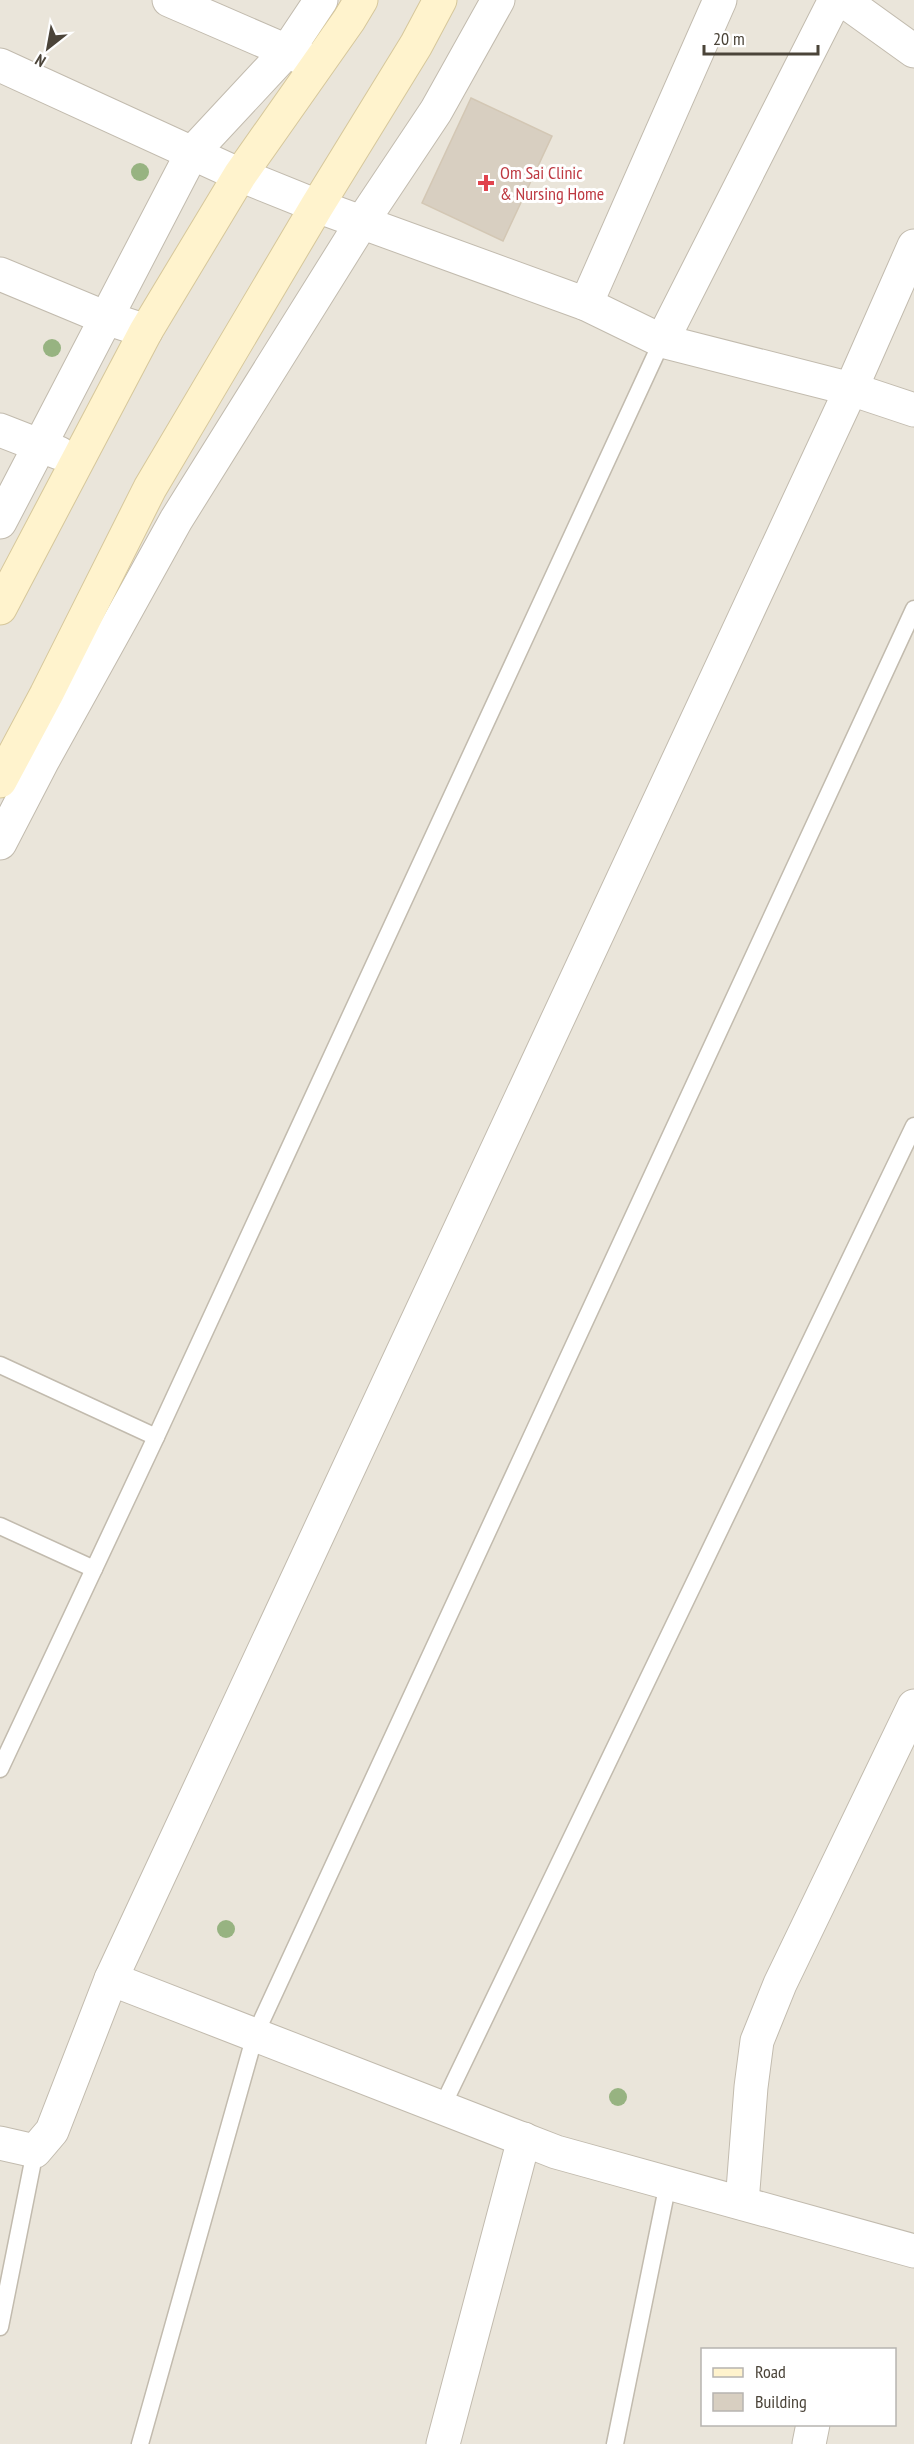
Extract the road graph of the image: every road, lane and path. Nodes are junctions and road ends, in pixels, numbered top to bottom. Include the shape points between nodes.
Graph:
1 (170, 0) edge
2 (321, 0) edge
3 (361, 0) edge
4 (440, 0) edge
5 (498, 0) edge
6 (720, 0) edge
7 (835, 0) edge
8 (843, 0) edge
9 (287, 51) junction
10 (914, 51) edge
11 (318, 64) junction
12 (0, 65) edge
13 (192, 153) junction
14 (240, 175) junction
15 (317, 206) junction
16 (362, 222) junction
17 (914, 246) edge
18 (0, 274) edge
19 (906, 283) edge
20 (586, 304) junction
21 (106, 318) junction
22 (146, 331) junction
23 (662, 341) junction
24 (851, 389) junction
25 (914, 410) edge
26 (0, 430) edge
27 (40, 446) junction
28 (77, 460) junction
29 (0, 522) edge
30 (0, 609) edge
31 (914, 609) edge
32 (0, 781) edge
33 (0, 843) edge
34 (914, 1126) edge
35 (0, 1365) edge
36 (156, 1437) junction
37 (0, 1526) edge
38 (94, 1569) junction
39 (914, 1706) edge
40 (0, 1769) edge
41 (111, 1979) junction
42 (255, 2035) junction
43 (442, 2107) junction
44 (524, 2139) junction
45 (0, 2144) edge
46 (35, 2151) junction
47 (668, 2183) junction
48 (742, 2203) junction
49 (914, 2250) edge
50 (0, 2327) edge
51 (813, 2426) edge
52 (140, 2444) edge
53 (443, 2444) edge
54 (615, 2444) edge
55 (809, 2444) edge

1 - 9 street
2 - 9 street
3 - 11 street
4 - 15 street
5 - 16 street via 436,111
6 - 20 street
7 - 23 street
8 - 10 street
9 - 11 street
9 - 13 street
11 - 14 street
12 - 13 street
13 - 14 street
13 - 21 street
14 - 15 street
14 - 22 street
15 - 16 street
15 - 32 street via 150,488
16 - 20 street
16 - 33 street via 176,520
17 - 19 street
18 - 21 street
19 - 24 street
20 - 23 street
21 - 22 street
21 - 27 street
22 - 28 street
23 - 24 street
23 - 36 lane
24 - 25 street
24 - 41 street
26 - 27 street
27 - 28 street
27 - 29 street
28 - 30 street
31 - 42 lane
34 - 43 lane
35 - 36 lane
36 - 38 lane
37 - 38 lane
38 - 40 lane
39 - 48 street via 780,1984 758,2041
41 - 42 street
41 - 46 street via 52,2131
42 - 43 street
42 - 52 lane
43 - 44 street
44 - 47 street via 556,2152
44 - 53 street
45 - 46 street
46 - 50 lane
47 - 48 street
47 - 54 lane
48 - 49 street
51 - 55 street

